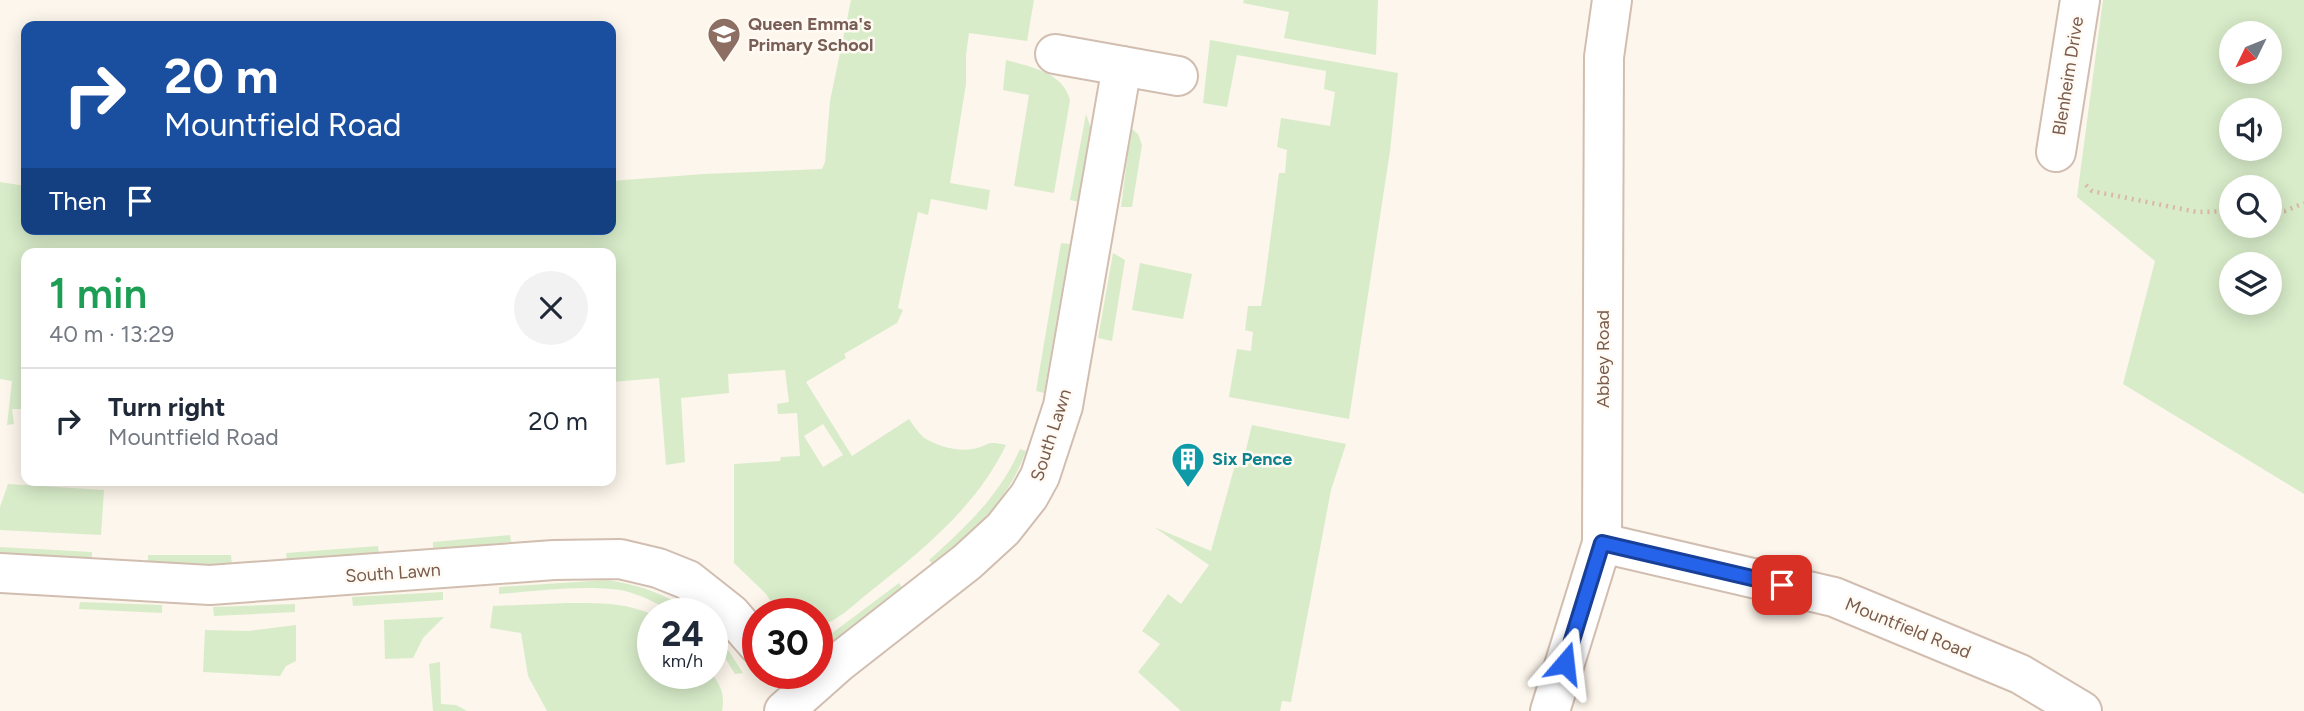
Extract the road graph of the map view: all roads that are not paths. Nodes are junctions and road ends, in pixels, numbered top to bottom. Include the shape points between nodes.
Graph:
1 (1612, 0) edge
2 (2080, 0) edge
3 (1055, 54) dead end
4 (1122, 66) junction
5 (1178, 76) dead end
6 (2056, 152) road end
7 (1602, 543) junction
8 (0, 573) edge
9 (742, 627) edge
10 (786, 695) edge
11 (1550, 711) edge
12 (2082, 711) edge

1 - 7 street, Abbey Road via 1604,57
2 - 6 street, Blenheim Drive
3 - 4 street
4 - 5 street
4 - 10 street, South Lawn via 1063,406 1029,496 1003,529 967,562 838,663
7 - 11 street, Abbey Road
7 - 12 street, Mountfield Road via 1834,597 2020,674
8 - 9 street, South Lawn via 210,585 620,559 688,580

